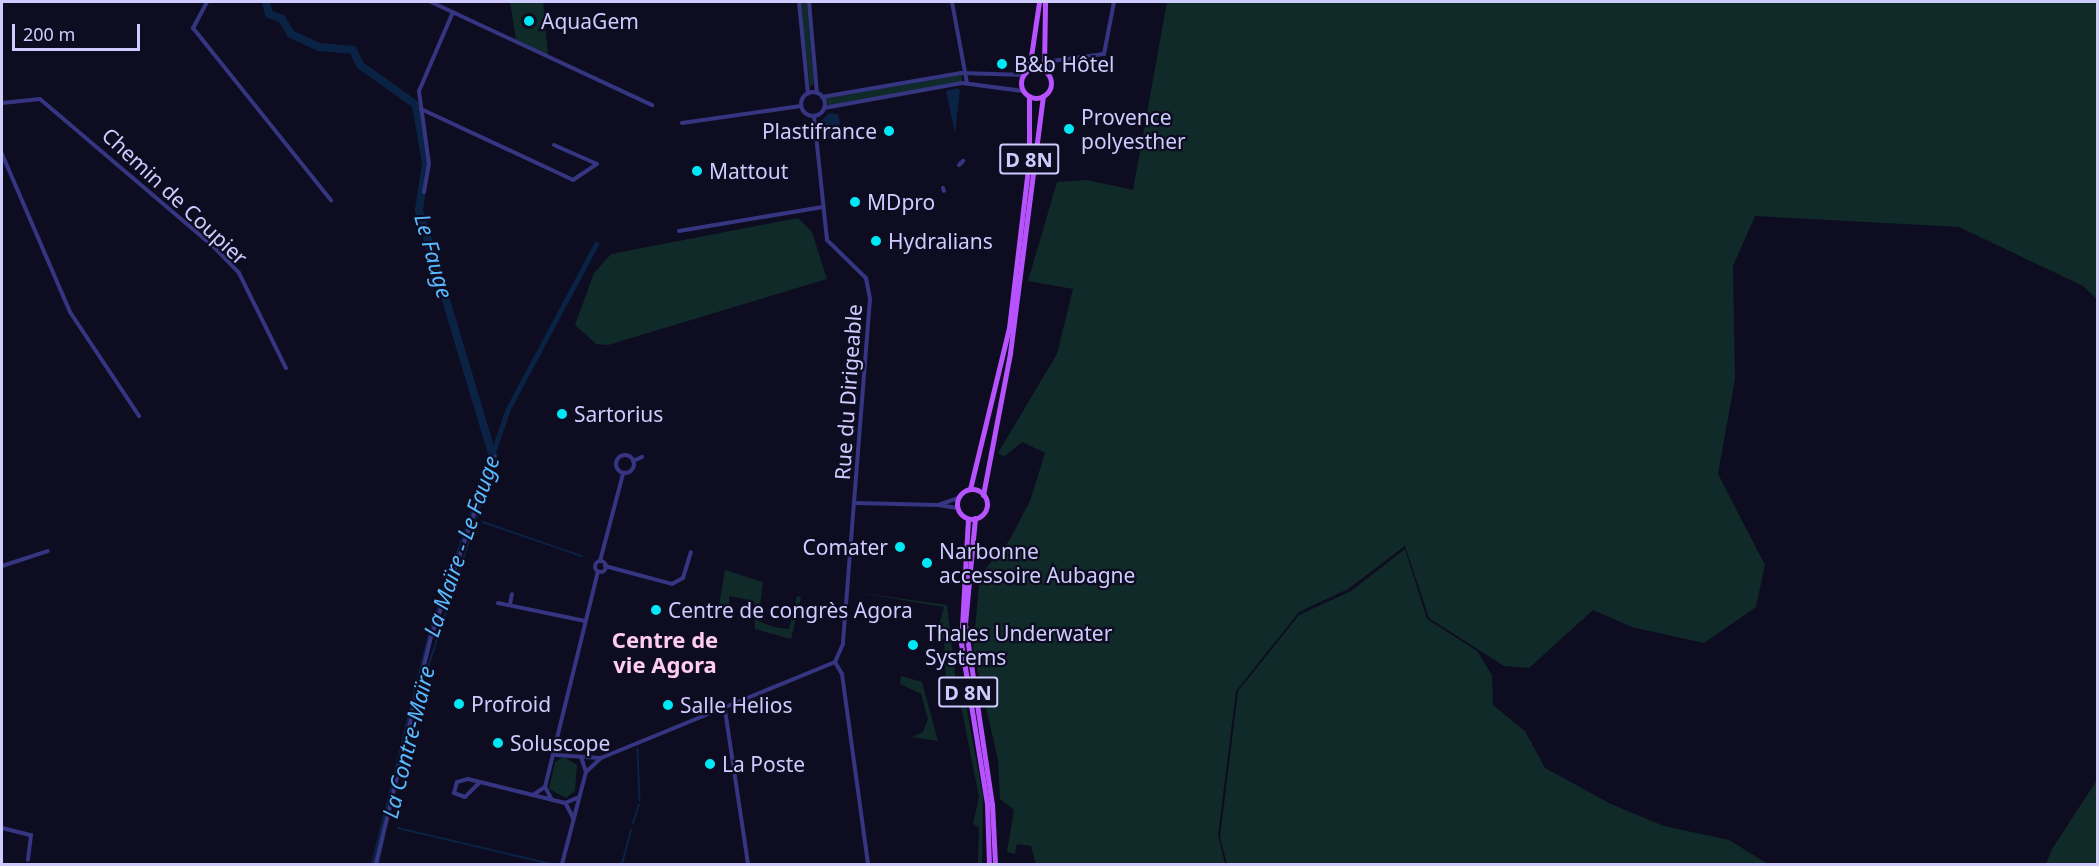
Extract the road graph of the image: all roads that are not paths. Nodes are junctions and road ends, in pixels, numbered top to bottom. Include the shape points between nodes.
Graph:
1 (207, 2) edge
2 (431, 2) edge
3 (799, 2) edge
4 (809, 2) edge
5 (952, 2) edge
6 (1040, 2) edge
7 (1045, 2) edge
8 (1114, 2) edge
9 (453, 12) junction
10 (1029, 70) junction
11 (967, 72) junction
12 (1046, 72) junction
13 (1023, 75) junction
14 (967, 83) junction
15 (1023, 91) junction
16 (817, 93) junction
17 (808, 94) junction
18 (1029, 96) junction
19 (1043, 96) junction
20 (822, 97) junction
21 (2, 103) edge
22 (652, 105) dead end
23 (801, 106) junction
24 (824, 108) junction
25 (421, 110) junction
26 (814, 116) junction
27 (682, 123) dead end
28 (554, 146) dead end
29 (2, 154) edge
30 (424, 192) dead end
31 (331, 200) dead end
32 (823, 207) junction
33 (679, 231) dead end
34 (286, 368) dead end
35 (139, 416) dead end
36 (494, 457) dead end
37 (642, 457) dead end
38 (633, 461) junction
39 (623, 474) junction
40 (970, 489) junction
41 (983, 495) junction
42 (958, 498) junction
43 (856, 503) junction
44 (938, 505) junction
45 (957, 508) junction
46 (968, 519) junction
47 (975, 519) junction
48 (48, 551) dead end
49 (691, 552) dead end
50 (600, 561) junction
51 (2, 566) edge
52 (605, 566) junction
53 (598, 571) junction
54 (512, 594) dead end
55 (498, 603) dead end
56 (510, 604) junction
57 (585, 621) junction
58 (835, 662) junction
59 (725, 710) junction
60 (557, 743) junction
61 (564, 752) junction
62 (556, 755) junction
63 (581, 757) junction
64 (601, 758) junction
65 (586, 772) junction
66 (480, 782) junction
67 (545, 787) junction
68 (532, 795) junction
69 (579, 797) junction
70 (552, 800) junction
71 (565, 803) junction
72 (573, 820) junction
73 (2, 828) edge
74 (28, 860) dead end
75 (376, 864) edge
76 (562, 864) edge
77 (748, 864) edge
78 (868, 864) edge
79 (989, 864) edge
80 (995, 864) edge

1 - 31 street via 193,28
2 - 9 street
3 - 17 street
4 - 16 street
5 - 11 street
6 - 10 main road
7 - 12 main road via 1040,60
8 - 12 street via 1107,52 1052,61
9 - 22 street
9 - 25 street via 419,91
10 - 12 main road
10 - 13 main road
11 - 13 street
11 - 14 street
11 - 20 street
12 - 19 main road via 1050,86
13 - 15 main road
14 - 15 street
14 - 24 street
15 - 18 main road
16 - 17 street
16 - 20 street
17 - 23 street
18 - 19 main road
18 - 40 main road, D 8N via 1024,222 1000,382
19 - 41 main road, D 8N via 1011,353
20 - 24 street
21 - 34 street, Chemin de Coupier via 40,99 214,247 239,273
23 - 26 street
23 - 27 street
24 - 26 street
25 - 28 street via 573,180 597,164
25 - 30 street via 429,164
26 - 32 street
29 - 35 street via 70,312
32 - 33 street
32 - 43 street, Rue du Dirigeable via 834,252 868,283
36 - 75 street via 431,637
37 - 38 street
38 - 39 street via 632,471
38 - 39 street via 628,455 618,458 616,467
39 - 50 street
40 - 41 main road
40 - 42 main road
41 - 47 main road via 986,508
42 - 44 street
42 - 45 main road
43 - 44 street
43 - 58 street, Rue du Dirigeable via 843,644
44 - 45 street
45 - 46 main road
46 - 47 main road
46 - 79 main road, D 8N via 961,643 987,804
47 - 80 main road, D 8N via 965,624 992,804
48 - 51 street
49 - 52 street via 683,578 672,584
50 - 52 street
50 - 53 street via 594,565
52 - 53 street
53 - 57 street
54 - 56 street
55 - 56 street
56 - 57 street
57 - 60 street
58 - 59 street via 735,701
58 - 78 street via 842,674
59 - 64 street via 708,712
59 - 77 street
60 - 61 street
60 - 62 street
61 - 62 street
61 - 63 street
62 - 67 street
63 - 64 street
63 - 65 street
64 - 65 street
65 - 69 street
66 - 66 street via 457,782 454,793 465,797
66 - 68 street
67 - 68 street
67 - 70 street
68 - 70 street
69 - 71 street
69 - 72 street
70 - 71 street
71 - 72 street
72 - 76 street
73 - 74 street via 31,835

